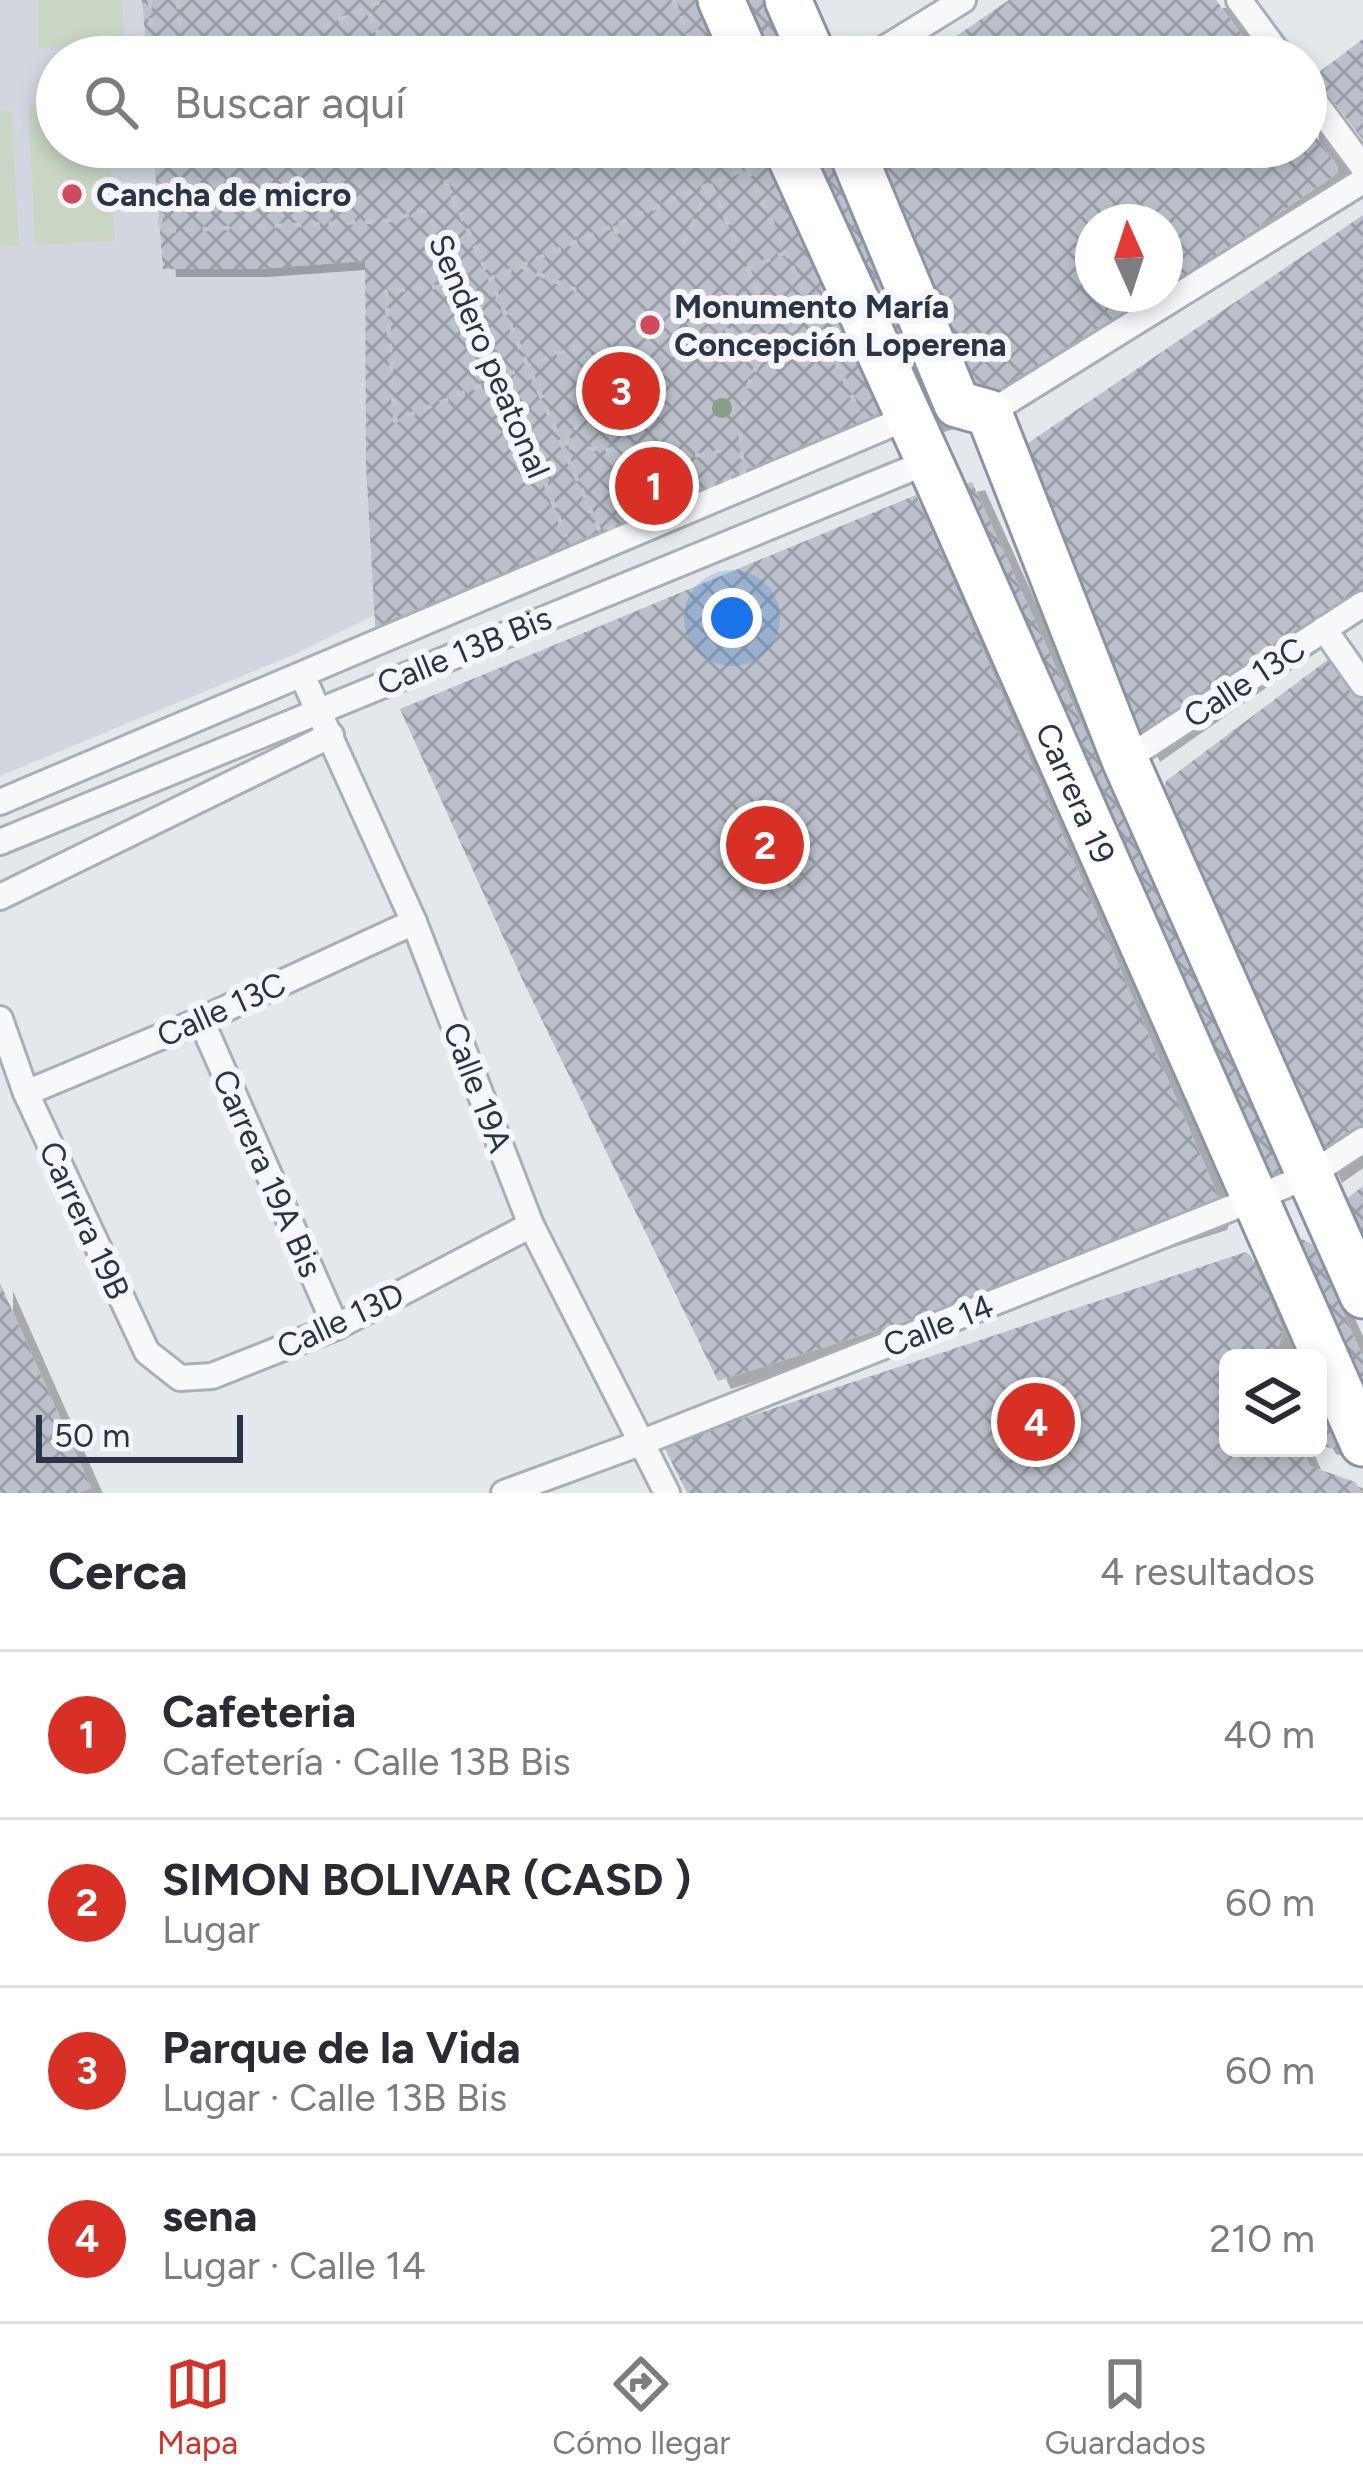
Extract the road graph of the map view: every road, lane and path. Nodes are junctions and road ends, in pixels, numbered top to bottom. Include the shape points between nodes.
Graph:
1 (150, 0) edge
2 (178, 0) edge
3 (384, 0) edge
4 (673, 0) edge
5 (721, 0) edge
6 (788, 0) edge
7 (963, 0) edge
8 (1239, 0) edge
9 (368, 13) dead end
10 (151, 36) edge
11 (180, 36) edge
12 (303, 36) edge
13 (379, 36) edge
14 (689, 36) edge
15 (737, 36) edge
16 (803, 36) edge
17 (906, 36) edge
18 (1266, 36) edge
19 (1327, 118) edge
20 (1363, 167) edge
21 (157, 168) edge
22 (440, 168) edge
23 (743, 168) edge
24 (768, 168) edge
25 (772, 168) edge
26 (859, 168) edge
27 (1363, 181) edge
28 (710, 184) junction
29 (614, 226) junction
30 (621, 243) dead end
31 (684, 244) dead end
32 (785, 252) junction
33 (520, 266) junction
34 (748, 268) junction
35 (490, 279) junction
36 (460, 285) junction
37 (576, 290) dead end
38 (814, 313) junction
39 (725, 330) dead end
40 (779, 340) junction
41 (579, 345) dead end
42 (528, 367) junction
43 (609, 377) dead end
44 (499, 379) junction
45 (989, 412) junction
46 (910, 417) junction
47 (864, 423) dead end
48 (563, 447) junction
49 (722, 448) dead end
50 (929, 461) junction
51 (574, 559) junction
52 (1363, 604) edge
53 (1324, 629) junction
54 (302, 675) junction
55 (1363, 684) edge
56 (318, 710) junction
57 (331, 735) junction
58 (1125, 760) junction
59 (0, 802) edge
60 (0, 842) edge
61 (0, 897) edge
62 (414, 922) junction
63 (0, 1019) edge
64 (201, 1020) junction
65 (26, 1093) junction
66 (1363, 1140) edge
67 (1310, 1175) junction
68 (1254, 1199) junction
69 (531, 1226) junction
70 (1363, 1295) edge
71 (335, 1327) junction
72 (147, 1352) joint
73 (644, 1442) junction
74 (1363, 1443) edge
75 (504, 1493) edge
76 (667, 1493) edge

1 - 10 path
2 - 11 path
3 - 12 path
4 - 14 path
5 - 15 highway
6 - 16 highway
7 - 17 street
8 - 18 street
9 - 13 path
19 - 20 street
21 - 36 path, Sendero peatonal via 161,231 386,221 422,211
22 - 35 path, Sendero peatonal
23 - 28 path
24 - 32 path
25 - 46 highway, Carrera 19
26 - 45 highway via 957,404
27 - 45 street
28 - 29 path
28 - 31 path
28 - 34 path
29 - 30 path
29 - 33 path
32 - 34 path
32 - 38 path
33 - 35 path
33 - 37 path
34 - 40 path
35 - 42 path, Sendero peatonal
36 - 44 path, Sendero peatonal
36 - 44 path, Sendero peatonal via 386,291 395,421
38 - 40 path
38 - 47 path
39 - 40 path
40 - 48 path, Sendero peatonal via 745,398 744,473 600,532
41 - 42 path, Sendero peatonal
42 - 44 path, Sendero peatonal
42 - 48 path, Sendero peatonal
43 - 48 path
44 - 51 path, Sendero peatonal
45 - 58 highway, Carrera 19
46 - 50 highway, Carrera 19
46 - 51 street, Calle 13B Bis
48 - 49 path via 711,456
50 - 56 street, Calle 13B Bis
50 - 68 highway, Carrera 19
51 - 54 street, Calle 13B Bis
52 - 53 street, Calle 13C
53 - 55 street
53 - 58 street, Calle 13C
54 - 56 street, Calle 19A
54 - 59 street, Calle 13B Bis
56 - 57 street, Calle 19A
56 - 60 street, Calle 13B Bis
57 - 61 street
57 - 62 street, Calle 19A
58 - 67 highway, Carrera 19
62 - 64 street, Calle 13C
62 - 69 street, Calle 19A
63 - 65 street, Carrera 19B
64 - 65 street, Calle 13C
64 - 71 street, Carrera 19A Bis
65 - 72 street, Carrera 19B
66 - 67 street, Calle 14
67 - 68 street, Calle 14
67 - 70 highway, Carrera 19
68 - 73 street, Calle 14
68 - 74 highway, Carrera 19
69 - 71 street, Calle 13D
69 - 73 street, Calle 19A
71 - 72 street, Calle 13D via 212,1376 180,1378
73 - 75 street, Calle 14
73 - 76 street, Calle 19A

